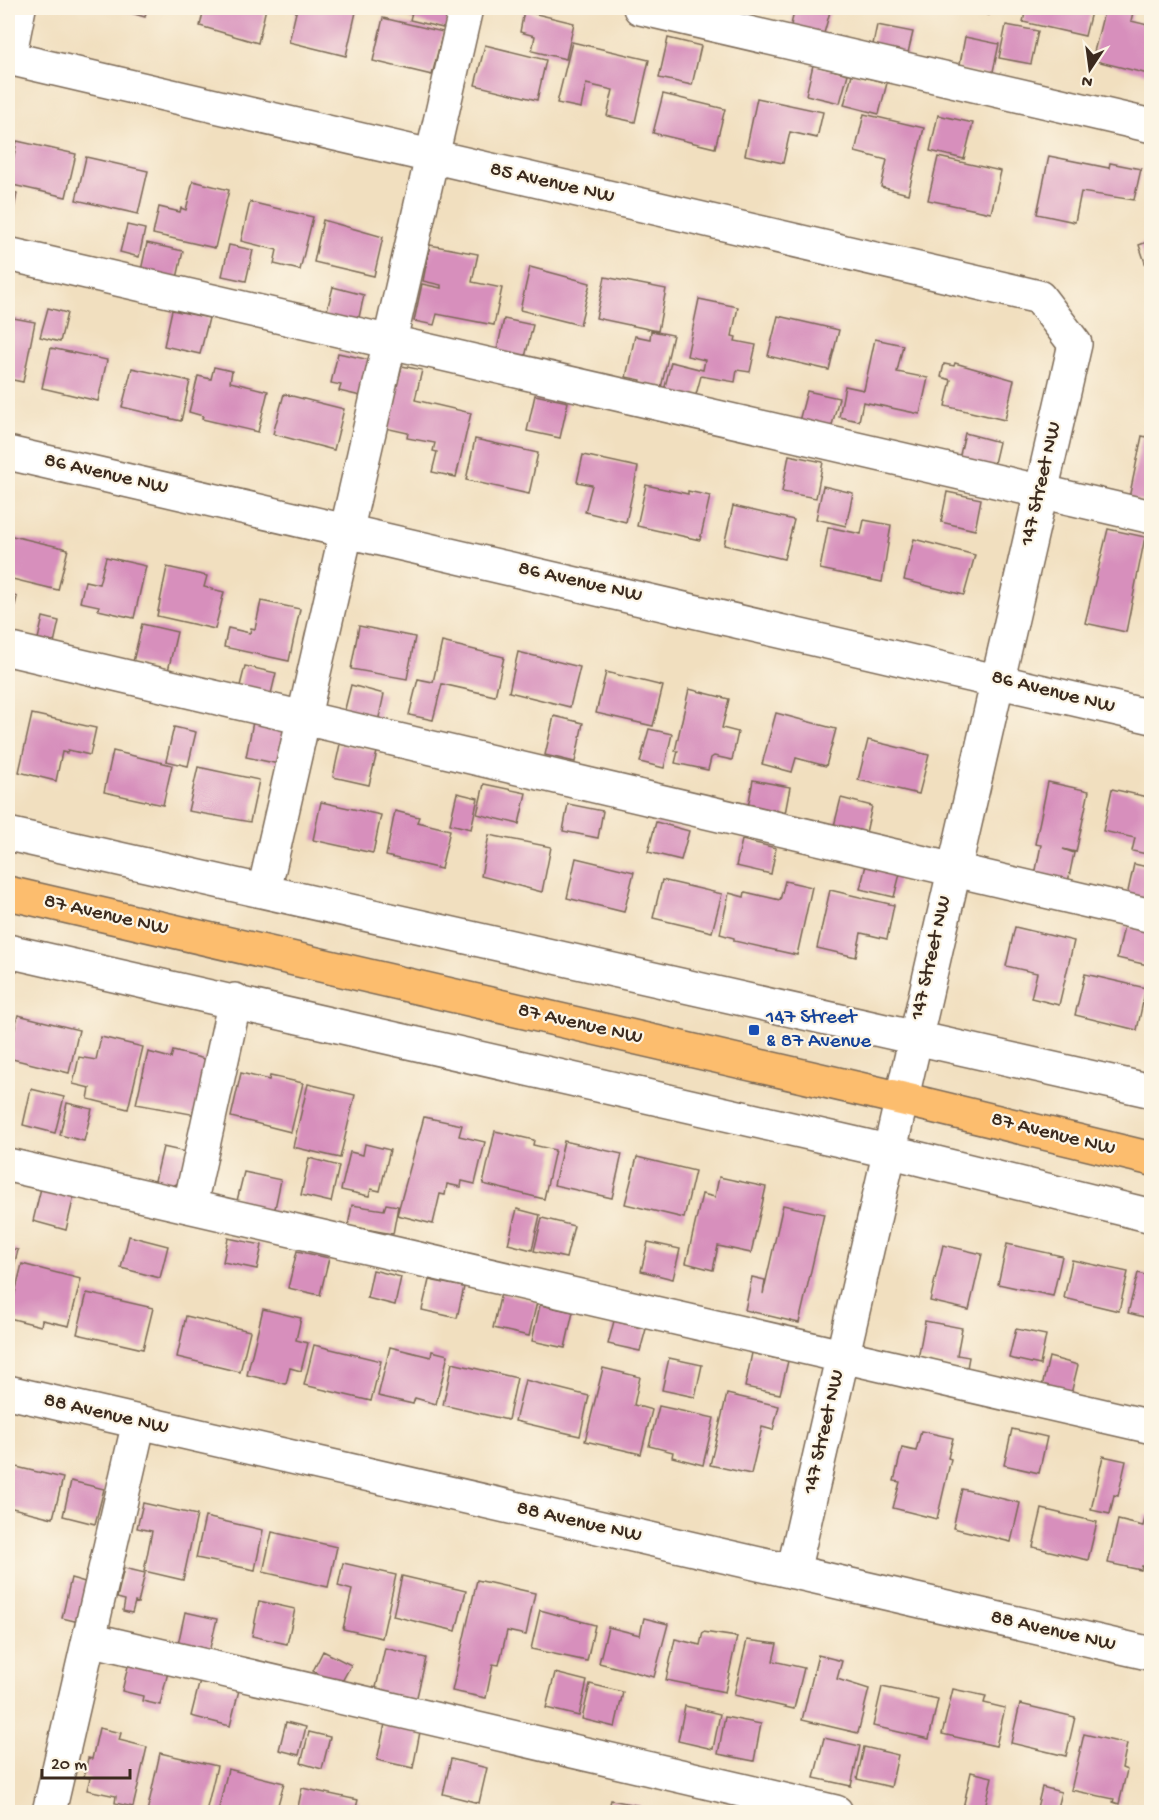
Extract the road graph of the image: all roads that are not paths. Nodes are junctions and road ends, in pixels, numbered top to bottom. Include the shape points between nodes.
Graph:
1 (19, 8) edge
2 (466, 8) edge
3 (640, 8) edge
4 (8, 58) edge
5 (1152, 126) edge
6 (432, 156) junction
7 (8, 254) edge
8 (388, 341) junction
9 (1075, 344) joint
10 (8, 453) edge
11 (1041, 490) junction
12 (1152, 517) edge
13 (345, 528) junction
14 (8, 649) edge
15 (997, 679) junction
16 (303, 717) junction
17 (1152, 717) edge
18 (8, 834) edge
19 (953, 867) junction
20 (264, 891) junction
21 (8, 893) edge
22 (1152, 916) edge
23 (8, 951) edge
24 (235, 1000) junction
25 (914, 1038) junction
26 (1152, 1092) edge
27 (903, 1099) junction
28 (888, 1151) junction
29 (1152, 1159) edge
30 (8, 1165) edge
31 (190, 1205) junction
32 (1152, 1216) edge
33 (842, 1355) junction
34 (8, 1392) edge
35 (139, 1422) junction
36 (1152, 1427) edge
37 (793, 1572) junction
38 (89, 1639) junction
39 (1152, 1654) edge
40 (49, 1812) edge
41 (836, 1812) edge

1 - 4 street
2 - 6 street
3 - 5 street
4 - 6 street, 85 Avenue NW
6 - 8 street
6 - 9 street, 85 Avenue NW via 1039,297
7 - 8 street
8 - 11 street
8 - 13 street
9 - 11 street, 147 Street NW
10 - 13 street, 86 Avenue NW
11 - 12 street
11 - 15 street, 147 Street NW
13 - 15 street, 86 Avenue NW
13 - 16 street
14 - 16 street
15 - 17 street, 86 Avenue NW
15 - 19 street, 147 Street NW
16 - 19 street
16 - 20 street
18 - 20 street
19 - 22 street
19 - 25 street, 147 Street NW
20 - 25 street
21 - 27 main road, 87 Avenue NW
23 - 24 street
24 - 28 street
24 - 31 street
25 - 26 street
25 - 27 street, 147 Street NW
27 - 28 street, 147 Street NW
27 - 29 main road, 87 Avenue NW
28 - 32 street
28 - 33 street, 147 Street NW
30 - 31 street
31 - 33 street
33 - 36 street
33 - 37 street, 147 Street NW
34 - 35 street, 88 Avenue NW
35 - 37 street, 88 Avenue NW
35 - 38 street
37 - 39 street, 88 Avenue NW
38 - 40 street
38 - 41 street

